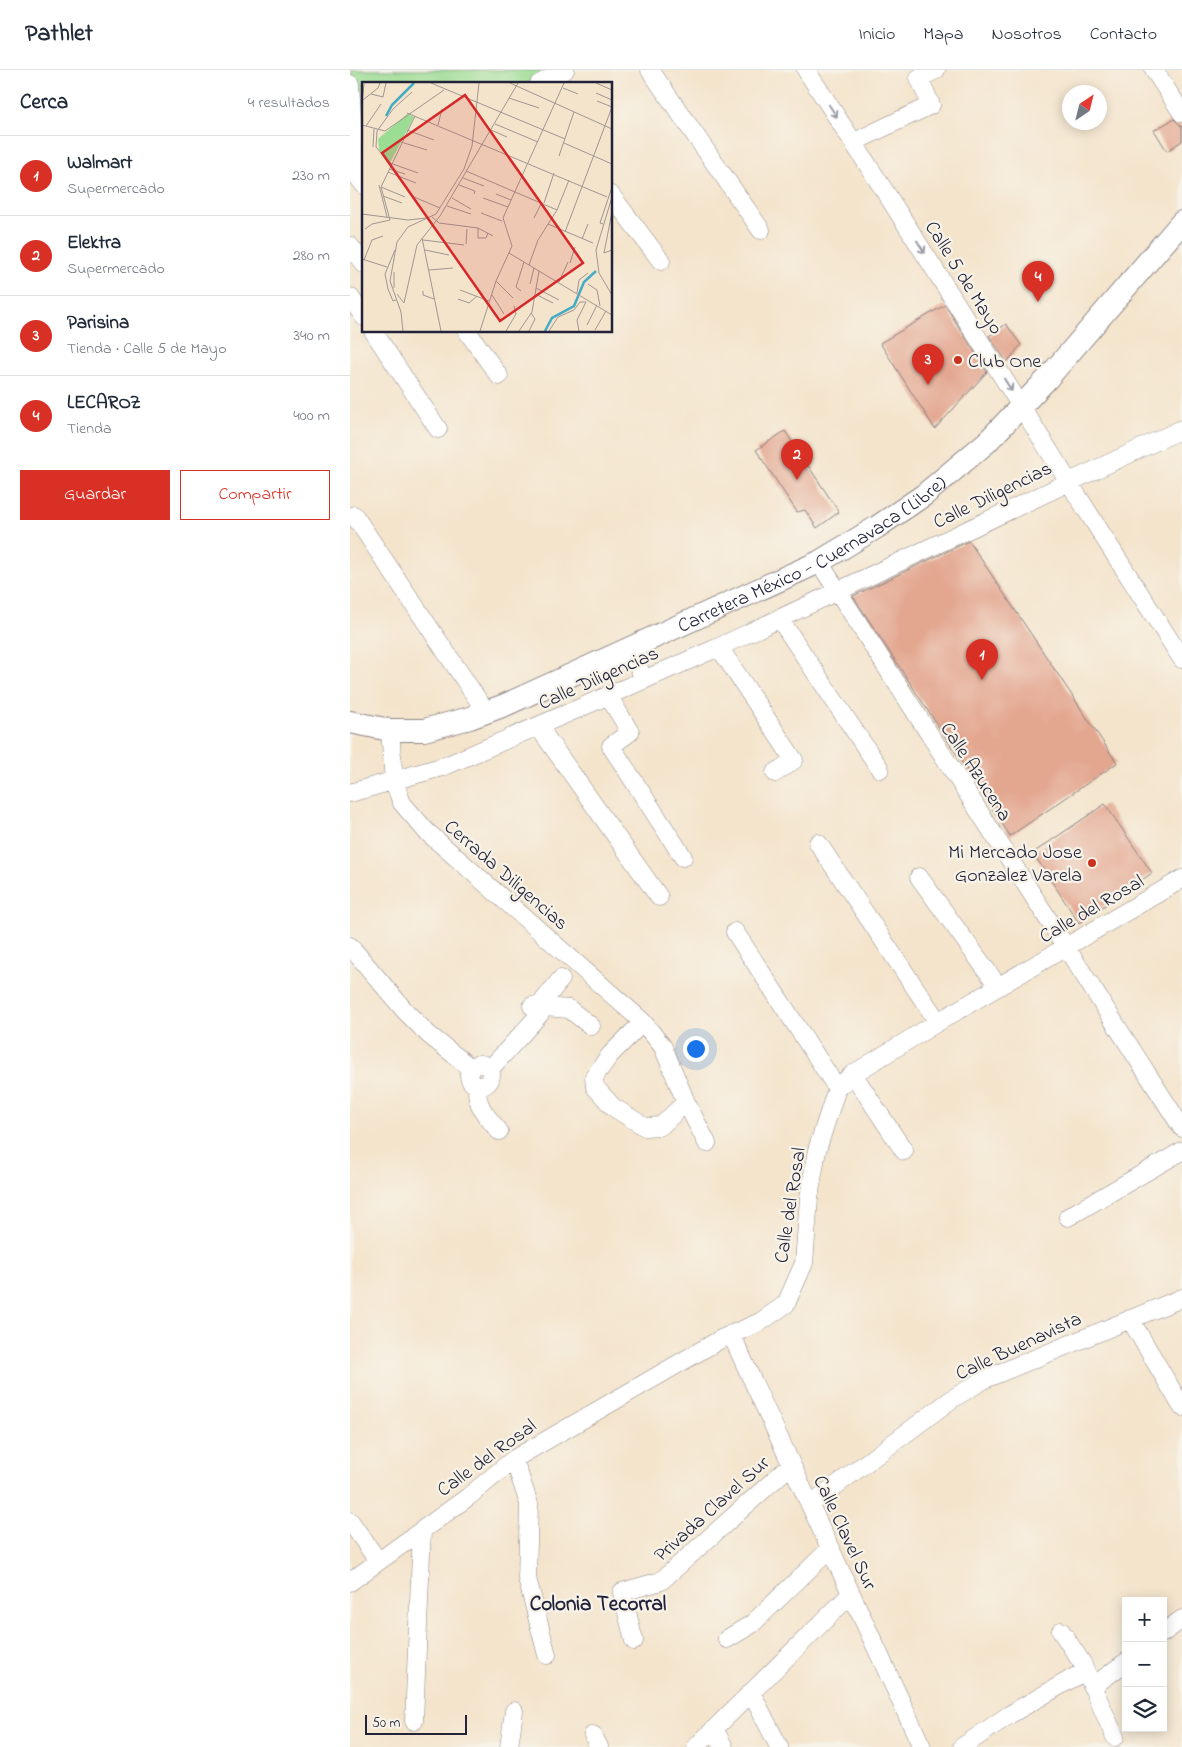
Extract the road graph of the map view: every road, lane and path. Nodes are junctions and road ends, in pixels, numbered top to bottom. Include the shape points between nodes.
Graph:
1 (564, 70) edge
2 (650, 70) edge
3 (806, 70) edge
4 (936, 70) edge
5 (1154, 70) edge
6 (543, 82) edge
7 (350, 84) edge
8 (1182, 114) edge
9 (854, 142) junction
10 (362, 182) edge
11 (362, 186) edge
12 (350, 193) edge
13 (612, 196) edge
14 (1182, 222) edge
15 (761, 230) dead end
16 (350, 246) edge
17 (362, 261) edge
18 (661, 261) dead end
19 (350, 297) edge
20 (362, 314) edge
21 (374, 332) edge
22 (468, 332) edge
23 (499, 376) dead end
24 (1022, 406) junction
25 (438, 429) dead end
26 (1182, 429) edge
27 (1067, 482) junction
28 (354, 515) dead end
29 (819, 562) junction
30 (836, 591) junction
31 (779, 618) junction
32 (719, 647) junction
33 (630, 648) junction
34 (1182, 659) edge
35 (644, 680) junction
36 (608, 695) junction
37 (486, 712) junction
38 (356, 721) edge
39 (538, 726) junction
40 (390, 730) junction
41 (880, 769) dead end
42 (775, 773) dead end
43 (394, 782) junction
44 (350, 793) edge
45 (818, 844) dead end
46 (684, 857) dead end
47 (919, 877) dead end
48 (1182, 879) edge
49 (659, 896) dead end
50 (735, 932) dead end
51 (350, 946) edge
52 (1066, 947) junction
53 (561, 978) dead end
54 (998, 986) junction
55 (539, 1004) junction
56 (643, 1022) junction
57 (938, 1022) junction
58 (591, 1026) dead end
59 (481, 1067) junction
60 (853, 1074) junction
61 (837, 1088) junction
62 (686, 1102) junction
63 (1182, 1128) edge
64 (499, 1132) dead end
65 (707, 1143) dead end
66 (904, 1151) dead end
67 (1182, 1152) edge
68 (1068, 1217) dead end
69 (1182, 1298) edge
70 (1130, 1319) junction
71 (731, 1334) junction
72 (1182, 1407) edge
73 (514, 1459) junction
74 (791, 1465) junction
75 (811, 1504) junction
76 (350, 1521) edge
77 (422, 1530) junction
78 (831, 1548) junction
79 (378, 1561) junction
80 (350, 1582) edge
81 (851, 1594) junction
82 (1182, 1619) edge
83 (1167, 1630) edge
84 (1061, 1632) dead end
85 (727, 1639) dead end
86 (634, 1641) dead end
87 (547, 1655) dead end
88 (1122, 1665) edge
89 (1085, 1670) junction
90 (1092, 1687) junction
91 (751, 1692) junction
92 (514, 1711) dead end
93 (414, 1721) dead end
94 (714, 1729) junction
95 (1115, 1737) dead end
96 (509, 1747) edge
97 (696, 1747) edge
98 (724, 1747) edge
99 (779, 1747) edge
100 (922, 1747) edge
101 (962, 1747) edge

1 - 6 street
2 - 15 street
3 -> 9 street, Calle 5 de Mayo
4 - 9 street via 919,78 931,105
5 - 8 street
7 - 10 street via 356,174
9 -> 24 street, Calle 5 de Mayo
11 - 12 street
13 - 18 street
14 - 24 main road, Carretera México - Cuernavaca (Libre)
16 - 17 street
19 - 20 street
21 - 25 street
22 - 23 street
24 - 27 street, Calle 5 de Mayo
24 - 29 main road, Carretera México - Cuernavaca (Libre) via 987,442 924,495
26 - 27 street, Calle Diligencias
27 - 30 street, Calle Diligencias
27 - 34 street, Calle 5 de Mayo
28 - 37 street
29 - 30 street, Calle Azucena
29 - 33 main road, Carretera México - Cuernavaca (Libre)
30 - 31 street, Calle Diligencias
30 - 52 street, Calle Azucena
31 - 32 street, Calle Diligencias
31 - 41 street
32 - 35 street, Calle Diligencias
32 - 42 street via 794,760
33 - 35 street
33 - 37 main road, Carretera México - Cuernavaca (Libre)
35 - 36 street, Calle Diligencias
36 - 39 street, Calle Diligencias
36 - 46 street via 630,732 611,746
37 - 40 main road, Carretera México - Cuernavaca (Libre) via 424,730
38 - 40 main road, Carretera México - Cuernavaca (Libre)
39 - 43 street, Calle Diligencias via 445,766
39 - 49 street
40 - 43 street, Cerrada Diligencias
43 - 44 street, Calle Diligencias
43 - 56 street, Cerrada Diligencias via 402,803 426,831
45 - 57 street
47 - 54 street
48 - 52 street, Calle del Rosal
50 - 61 street
51 - 59 street via 429,1035
52 - 54 street, Calle del Rosal
52 - 63 street, Calle Azucena
53 - 55 street
54 - 57 street, Calle del Rosal
55 - 58 street via 569,1009
55 - 59 street
56 - 62 street, Cerrada Diligencias via 662,1047
56 - 62 street via 594,1076 595,1087 613,1107 645,1127 661,1126
57 - 60 street, Calle del Rosal
59 - 64 street via 491,1073 489,1082 477,1086 476,1098 481,1110
60 - 61 street, Calle del Rosal
60 - 66 street
61 - 71 street, Calle del Rosal via 817,1150 804,1263 794,1287 786,1304 760,1322
62 - 65 street, Cerrada Diligencias
67 - 68 street
69 - 70 street, Calle Buenavista
70 - 72 street
70 - 75 street, Calle Buenavista via 985,1380 952,1399
71 - 73 street, Calle del Rosal
71 - 74 street, Calle Clavel Sur
73 - 77 street, Calle del Rosal
73 - 87 street via 529,1504 527,1578
74 - 75 street, Calle Clavel Sur
74 - 86 street, Privada Clavel Sur via 660,1581 622,1592
75 - 78 street, Calle Clavel Sur
76 - 79 street
77 - 79 street, Calle del Rosal
77 - 93 street
78 - 81 street, Calle Clavel Sur
78 - 85 street via 752,1624
79 - 80 street, Calle del Rosal
81 - 91 street
81 - 100 street, Calle Clavel Sur
82 - 83 street
84 - 89 street
88 - 90 street
89 - 90 street
89 - 101 street
90 - 95 street
91 - 94 street
91 - 99 street
92 - 96 street
94 - 97 street
94 - 98 street

